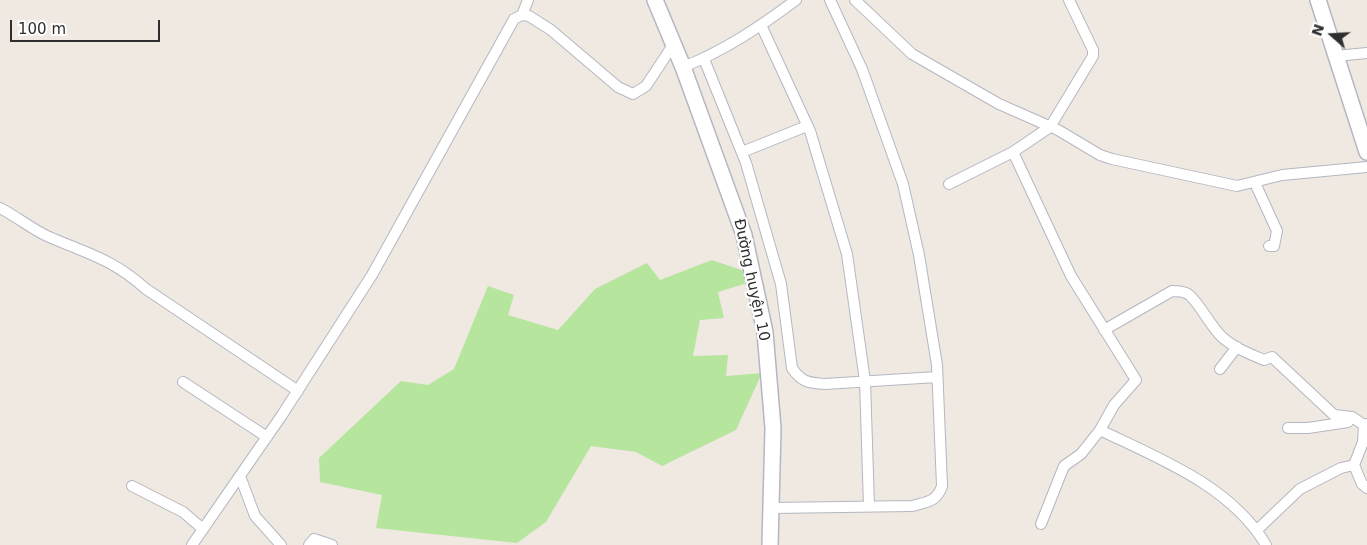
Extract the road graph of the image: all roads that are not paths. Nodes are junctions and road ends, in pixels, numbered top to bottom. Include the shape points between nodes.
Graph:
1 (528, 0) edge
2 (655, 0) edge
3 (796, 0) edge
4 (830, 0) edge
5 (854, 0) edge
6 (1068, 0) edge
7 (1318, 0) edge
8 (522, 15) junction
9 (761, 26) junction
10 (674, 45) junction
11 (1367, 53) edge
12 (1336, 56) junction
13 (704, 59) junction
14 (683, 67) junction
15 (807, 126) junction
16 (1050, 127) junction
17 (1367, 150) edge
18 (742, 152) junction
19 (1013, 152) junction
20 (1367, 167) edge
21 (1255, 183) junction
22 (949, 184) dead end
23 (0, 208) edge
24 (1269, 246) dead end
25 (1104, 330) junction
26 (1237, 347) junction
27 (1220, 369) dead end
28 (938, 376) junction
29 (864, 381) junction
30 (183, 382) dead end
31 (298, 391) junction
32 (1363, 424) edge
33 (1288, 428) dead end
34 (1100, 430) junction
35 (267, 437) junction
36 (1354, 465) junction
37 (240, 476) junction
38 (132, 486) dead end
39 (1367, 488) edge
40 (868, 506) junction
41 (772, 508) junction
42 (1041, 524) dead end
43 (203, 529) junction
44 (1257, 530) junction
45 (192, 545) edge
46 (281, 545) edge
47 (309, 545) edge
48 (332, 545) edge
49 (770, 545) edge
50 (1266, 545) edge

1 - 8 street
2 - 10 street, Đường huyện 10
3 - 9 street
4 - 28 street via 862,69 903,184 919,255
5 - 16 street via 912,54 999,104
6 - 16 street via 1093,56
7 - 12 street
8 - 10 street via 545,26 618,87 633,94 646,86
8 - 31 street via 510,24 377,267
9 - 13 street
9 - 15 street
10 - 14 street, Đường huyện 10
11 - 12 street
12 - 17 street
13 - 14 street
13 - 18 street
14 - 41 street, Đường huyện 10 via 744,235 764,332 774,428
15 - 18 street
15 - 29 street via 847,254
16 - 19 street
16 - 21 street via 1112,159 1227,185
18 - 29 street via 781,284 792,368 807,383
19 - 22 street
19 - 25 street via 1072,276
20 - 21 street via 1282,175
21 - 24 street via 1277,231 1274,246
23 - 31 street via 35,230 126,271 146,289
25 - 26 street via 1172,291 1181,291 1188,294 1223,338
25 - 34 street via 1136,380 1114,405
26 - 27 street
26 - 32 street via 1264,360 1272,357 1334,415 1352,417
28 - 29 street
28 - 40 street via 942,486 939,496 930,502 912,506
29 - 40 street
30 - 35 street
31 - 35 street
32 - 33 street
32 - 36 street via 1363,442
34 - 42 street via 1081,454 1064,466
34 - 44 street via 1212,488 1229,500
35 - 37 street
36 - 39 street
36 - 44 street via 1341,468 1300,489
37 - 43 street
37 - 46 street via 255,516
38 - 43 street via 183,512
40 - 41 street
41 - 49 street, Đường huyện 10
43 - 45 street
44 - 50 street
47 - 48 street via 314,539

